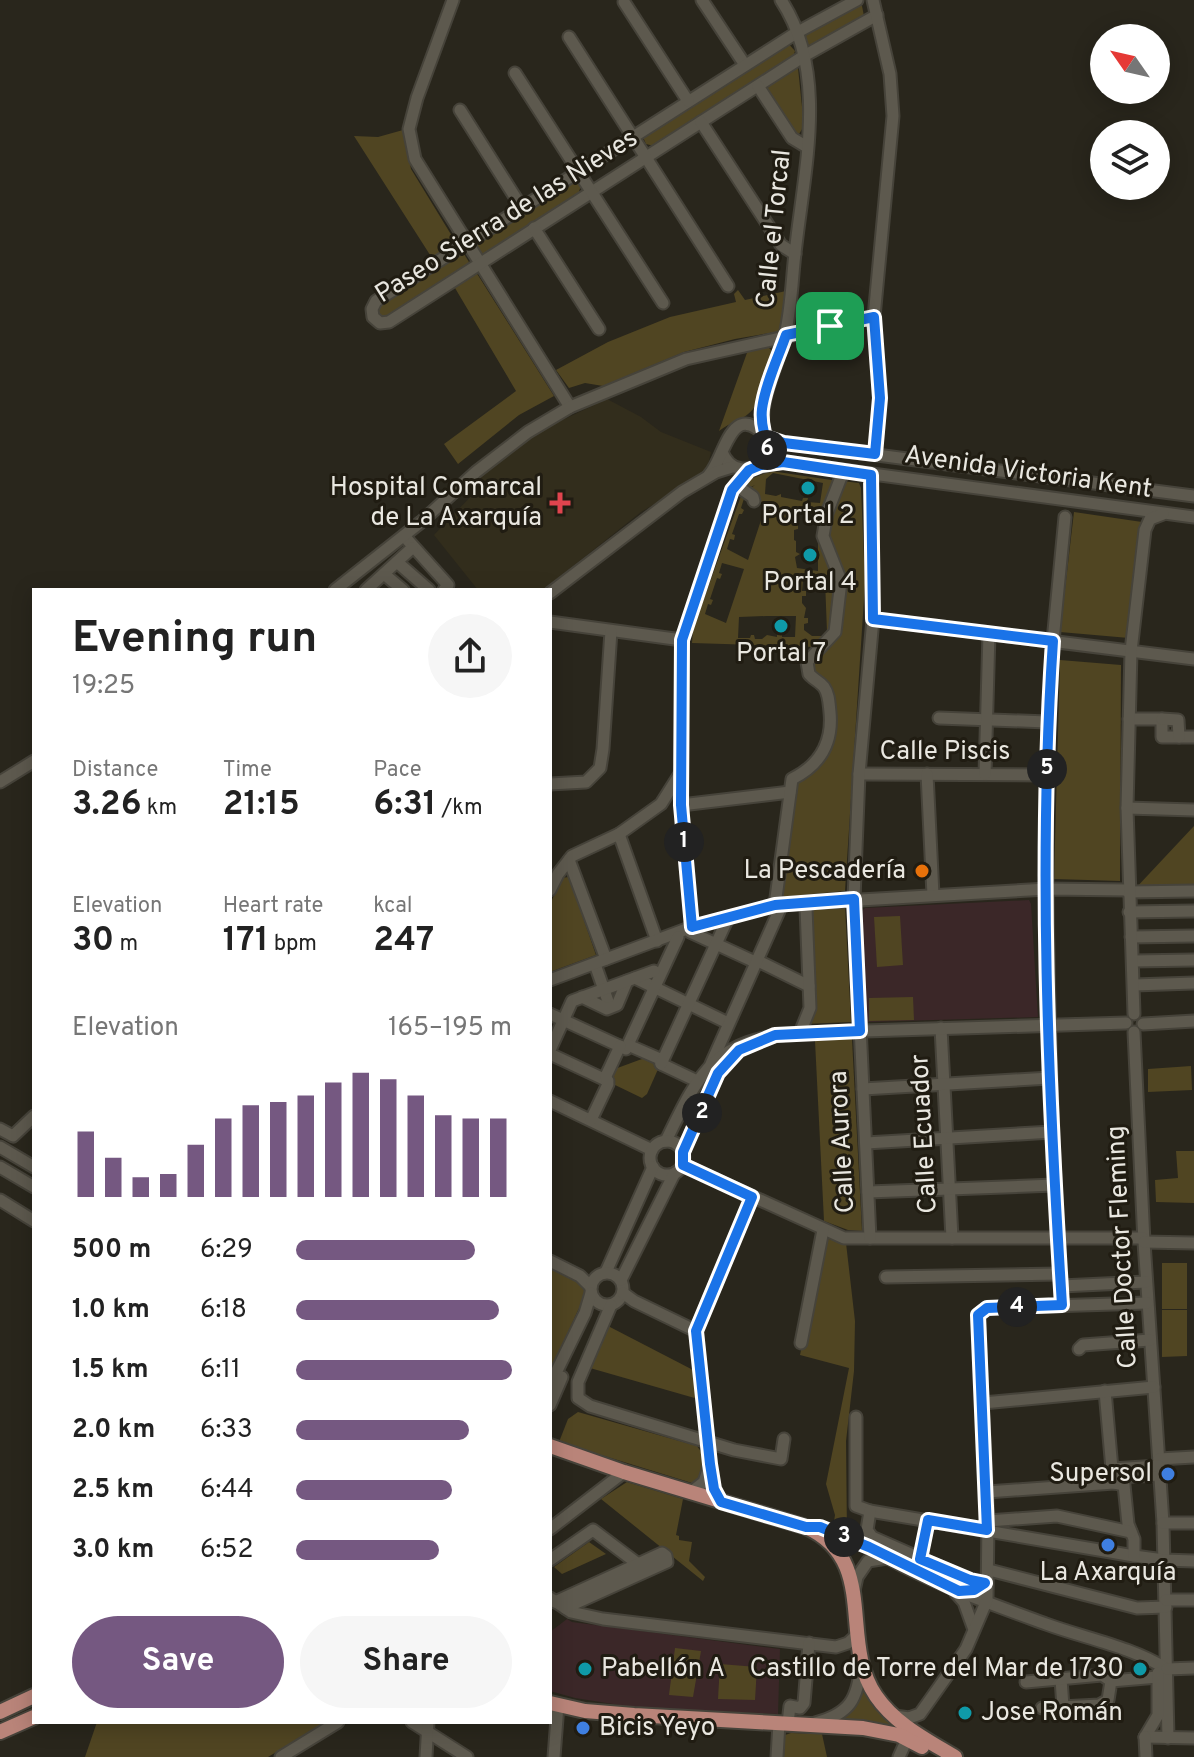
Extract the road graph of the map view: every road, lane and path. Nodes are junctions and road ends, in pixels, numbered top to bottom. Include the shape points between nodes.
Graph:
1 (453, 0) edge
2 (702, 0) edge
3 (781, 0) edge
4 (857, 0) edge
5 (873, 0) edge
6 (624, 2) dead end
7 (877, 15) junction
8 (796, 33) junction
9 (569, 37) dead end
10 (804, 56) junction
11 (745, 65) junction
12 (515, 73) dead end
13 (758, 86) junction
14 (688, 101) junction
15 (460, 110) dead end
16 (701, 122) junction
17 (633, 137) junction
18 (807, 147) junction
19 (646, 157) junction
20 (577, 171) junction
21 (590, 191) junction
22 (522, 208) junction
23 (534, 228) junction
24 (467, 243) junction
25 (795, 254) junction
26 (480, 262) junction
27 (728, 286) dead end
28 (663, 303) dead end
29 (874, 317) junction
30 (599, 329) dead end
31 (786, 335) junction
32 (762, 404) junction
33 (570, 407) junction
34 (740, 426) junction
35 (765, 436) junction
36 (722, 452) junction
37 (875, 454) junction
38 (732, 467) junction
39 (755, 468) junction
40 (840, 471) junction
41 (871, 475) junction
42 (705, 479) junction
43 (743, 490) dead end
44 (1194, 496) edge
45 (1047, 498) junction
46 (754, 501) dead end
47 (1083, 502) junction
48 (1134, 509) junction
49 (1163, 514) junction
50 (1065, 517) junction
51 (1194, 517) edge
52 (818, 520) dead end
53 (1145, 530) junction
54 (404, 536) junction
55 (412, 548) junction
56 (397, 562) junction
57 (384, 574) junction
58 (342, 588) edge
59 (370, 588) edge
60 (401, 588) edge
61 (427, 588) edge
62 (446, 588) edge
63 (552, 591) edge
64 (873, 619) junction
65 (552, 622) edge
66 (611, 631) junction
67 (989, 633) junction
68 (682, 640) junction
69 (1053, 641) junction
70 (1131, 651) junction
71 (1194, 659) edge
72 (939, 718) dead end
73 (1129, 719) junction
74 (987, 720) junction
75 (1047, 722) junction
76 (1194, 737) edge
77 (32, 762) edge
78 (681, 772) junction
79 (859, 774) junction
80 (927, 774) junction
81 (985, 774) junction
82 (1046, 775) junction
83 (0, 782) edge
84 (552, 784) edge
85 (790, 792) junction
86 (681, 805) junction
87 (1127, 808) junction
88 (1194, 810) edge
89 (619, 834) junction
90 (569, 860) junction
91 (552, 886) edge
92 (1047, 889) junction
93 (1128, 891) junction
94 (1194, 891) edge
95 (933, 895) junction
96 (854, 899) junction
97 (777, 908) junction
98 (806, 908) dead end
99 (1194, 911) edge
100 (1129, 912) junction
101 (727, 920) dead end
102 (691, 930) junction
103 (1194, 936) edge
104 (678, 937) dead end
105 (1131, 937) junction
106 (657, 941) junction
107 (716, 944) junction
108 (1194, 960) edge
109 (756, 961) junction
110 (1133, 961) junction
111 (601, 963) junction
112 (654, 971) dead end
113 (552, 979) edge
114 (631, 980) junction
115 (1194, 983) edge
116 (1134, 985) junction
117 (809, 986) junction
118 (654, 988) junction
119 (604, 989) junction
120 (582, 997) junction
121 (689, 1004) junction
122 (610, 1007) junction
123 (552, 1015) edge
124 (564, 1020) junction
125 (1194, 1021) edge
126 (728, 1023) junction
127 (1134, 1023) junction
128 (1048, 1024) junction
129 (941, 1028) junction
130 (860, 1031) junction
131 (800, 1033) junction
132 (775, 1035) junction
133 (552, 1047) edge
134 (625, 1047) junction
135 (552, 1053) edge
136 (661, 1064) junction
137 (710, 1065) junction
138 (1050, 1078) junction
139 (608, 1081) junction
140 (697, 1081) junction
141 (944, 1084) junction
142 (863, 1089) junction
143 (552, 1102) edge
144 (32, 1118) edge
145 (591, 1120) junction
146 (0, 1129) edge
147 (1052, 1132) junction
148 (947, 1138) junction
149 (666, 1141) junction
150 (866, 1143) junction
151 (0, 1147) edge
152 (652, 1150) junction
153 (683, 1152) junction
154 (32, 1166) edge
155 (0, 1167) edge
156 (653, 1167) junction
157 (678, 1169) junction
158 (1055, 1185) junction
159 (32, 1186) edge
160 (950, 1189) junction
161 (868, 1192) junction
162 (752, 1197) junction
163 (0, 1200) edge
164 (32, 1220) edge
165 (823, 1230) junction
166 (870, 1238) junction
167 (952, 1238) junction
168 (1056, 1239) junction
169 (1144, 1240) junction
170 (1194, 1243) edge
171 (552, 1262) edge
172 (606, 1272) junction
173 (886, 1277) dead end
174 (621, 1280) junction
175 (1060, 1280) junction
176 (1146, 1282) junction
177 (592, 1286) junction
178 (622, 1300) junction
179 (1147, 1303) junction
180 (1062, 1305) junction
181 (585, 1313) junction
182 (696, 1331) junction
183 (1150, 1340) junction
184 (801, 1343) dead end
185 (1079, 1349) dead end
186 (587, 1359) junction
187 (552, 1381) edge
188 (1154, 1387) junction
189 (1105, 1391) junction
190 (552, 1401) edge
191 (552, 1402) edge
192 (983, 1403) junction
193 (856, 1417) dead end
194 (784, 1439) dead end
195 (708, 1442) junction
196 (552, 1447) edge
197 (1194, 1457) edge
198 (710, 1464) junction
199 (1159, 1466) junction
200 (624, 1472) junction
201 (1113, 1476) junction
202 (987, 1492) junction
203 (690, 1493) junction
204 (721, 1502) junction
205 (870, 1511) junction
206 (928, 1520) junction
207 (1163, 1523) junction
208 (1194, 1523) edge
209 (988, 1525) junction
210 (552, 1527) edge
211 (806, 1527) junction
212 (1131, 1532) junction
213 (1134, 1556) junction
214 (887, 1558) junction
215 (552, 1559) edge
216 (920, 1559) junction
217 (1164, 1560) junction
218 (1194, 1561) edge
219 (638, 1564) junction
220 (987, 1577) junction
221 (954, 1588) junction
222 (854, 1592) junction
223 (987, 1600) junction
224 (1194, 1600) edge
225 (557, 1603) edge
226 (1166, 1603) junction
227 (973, 1627) junction
228 (858, 1634) junction
229 (809, 1643) junction
230 (861, 1663) junction
231 (1194, 1668) edge
232 (1161, 1670) junction
233 (1061, 1679) junction
234 (1111, 1681) junction
235 (1026, 1682) dead end
236 (32, 1697) edge
237 (929, 1703) junction
238 (554, 1704) edge
239 (1063, 1707) junction
240 (1042, 1708) dead end
241 (0, 1712) edge
242 (920, 1714) junction
243 (894, 1716) junction
244 (32, 1718) edge
245 (783, 1723) junction
246 (335, 1724) edge
247 (811, 1724) junction
248 (428, 1727) edge
249 (0, 1732) edge
250 (915, 1737) junction
251 (1145, 1737) junction
252 (1168, 1738) junction
253 (1194, 1738) edge
254 (281, 1757) edge
255 (426, 1757) edge
256 (467, 1757) edge
257 (554, 1757) edge
258 (777, 1757) edge
259 (899, 1757) edge
260 (940, 1757) edge
261 (955, 1757) edge
262 (1146, 1757) edge

1 - 24 street via 409,129 415,159
2 - 11 street
3 - 8 street
4 - 8 street, Paseo Sierra de las Nieves
5 - 7 street
6 - 14 street
7 - 10 street, Paseo Sierra de las Nieves
7 - 29 street via 893,116
8 - 10 street
8 - 11 street, Paseo Sierra de las Nieves
9 - 17 street
10 - 13 street, Paseo Sierra de las Nieves
10 - 18 street, Calle el Torcal via 810,106
11 - 14 street, Paseo Sierra de las Nieves
12 - 20 street
13 - 16 street, Paseo Sierra de las Nieves
13 - 18 street via 792,138
14 - 17 street, Paseo Sierra de las Nieves
15 - 22 street
16 - 19 street, Paseo Sierra de las Nieves
16 - 25 street via 781,245
17 - 19 street
17 - 20 street, Paseo Sierra de las Nieves
18 - 25 street, Calle el Torcal
19 - 21 street, Paseo Sierra de las Nieves
19 - 27 street
20 - 21 street
20 - 22 street, Paseo Sierra de las Nieves
21 - 23 street, Paseo Sierra de las Nieves
21 - 28 street
22 - 24 street, Paseo Sierra de las Nieves
23 - 26 street, Paseo Sierra de las Nieves
23 - 30 street
24 - 26 street
24 - 26 street, Paseo Sierra de las Nieves via 376,301 373,317 389,322
25 - 31 street, Calle el Torcal
26 - 33 street
29 - 31 street
29 - 37 street via 880,398
31 - 32 street, Calle el Torcal
31 - 33 street via 686,359
32 - 34 street
32 - 35 street
33 - 54 street via 476,472
34 - 35 street
34 - 36 street via 730,431
35 - 37 street, Avenida Victoria Kent
35 - 39 street via 767,453
36 - 38 street
36 - 42 street
37 - 44 street, Avenida Victoria Kent
38 - 39 street
38 - 42 street
39 - 40 street, Avenida Victoria Kent via 783,462
39 - 68 street via 732,490
40 - 41 street, Avenida Victoria Kent
40 - 52 street via 824,494
40 - 85 street via 823,536 841,581 835,632 807,662 809,674 829,698 832,725 820,759 792,779
41 - 45 street, Avenida Victoria Kent
41 - 64 street, Calle Aurora
42 - 63 street
43 - 46 street
45 - 47 street, Avenida Victoria Kent
45 - 50 street
47 - 48 street, Avenida Victoria Kent
47 - 50 street
48 - 49 street, Avenida Victoria Kent
48 - 53 street
49 - 51 street, Avenida Victoria Kent
49 - 53 street via 1150,519
50 - 69 street
53 - 70 street, Calle Doctor Fleming
54 - 55 street
54 - 58 street
55 - 56 street
55 - 62 street
56 - 57 street
56 - 61 street
57 - 59 street
57 - 60 street
64 - 67 street
64 - 79 street, Calle Aurora
65 - 66 street
66 - 68 street
66 - 84 street via 600,768 586,782
67 - 69 street
67 - 74 street
68 - 78 street
69 - 70 street
69 - 75 street
70 - 71 street
70 - 73 street, Calle Doctor Fleming
72 - 74 street
73 - 76 street via 1162,719 1162,737
73 - 87 street, Calle Doctor Fleming
74 - 75 street
74 - 81 street
75 - 82 street
77 - 83 street
78 - 86 street
78 - 89 street via 661,804
79 - 80 street, Calle Piscis
79 - 96 street, Calle Aurora
80 - 81 street, Calle Piscis
80 - 95 street
81 - 82 street, Calle Piscis
82 - 92 street, Calle Piscis
85 - 86 street
85 - 97 street
86 - 102 street
87 - 88 street
87 - 93 street, Calle Doctor Fleming
89 - 90 street
89 - 106 street
90 - 91 street
90 - 111 street
92 - 93 street
92 - 95 street
92 - 128 street, Calle Piscis
93 - 94 street
93 - 100 street, Calle Doctor Fleming
95 - 96 street
96 - 97 street
96 - 130 street, Calle Aurora
97 - 102 street
97 - 109 street
98 - 117 street
99 - 100 street
100 - 105 street, Calle Doctor Fleming
101 - 107 street
102 - 106 street
102 - 107 street
103 - 105 street
104 - 118 street
105 - 110 street, Calle Doctor Fleming
106 - 111 street
107 - 109 street
107 - 121 street
108 - 110 street
109 - 117 street
109 - 126 street
110 - 116 street, Calle Doctor Fleming
111 - 113 street
111 - 119 street
112 - 114 street
114 - 118 street
114 - 119 street
114 - 122 street via 617,1005
115 - 116 street
116 - 127 street, Calle Doctor Fleming
117 - 131 street via 810,1008
118 - 121 street
118 - 134 street
119 - 120 street
119 - 122 street
120 - 122 street
120 - 124 street via 572,1001
121 - 126 street
121 - 136 street
123 - 124 street
124 - 133 street
124 - 134 street
125 - 127 street
126 - 137 street
127 - 128 street
127 - 169 street, Calle Doctor Fleming
128 - 129 street
128 - 138 street, Calle Piscis
129 - 130 street
129 - 141 street, Calle Ecuador
130 - 131 street
130 - 142 street, Calle Aurora
131 - 132 street
132 - 137 street via 740,1044
132 - 153 street via 739,1050 718,1073
134 - 136 street via 660,1059
134 - 139 street via 606,1076
135 - 139 street
136 - 140 street
137 - 140 street
138 - 141 street
138 - 147 street, Calle Piscis
139 - 145 street
140 - 149 street
141 - 142 street
141 - 148 street, Calle Ecuador
142 - 150 street, Calle Aurora
143 - 145 street
144 - 146 street via 13,1136
145 - 152 street
147 - 148 street
147 - 158 street, Calle Piscis
148 - 150 street
148 - 160 street, Calle Ecuador
149 - 152 street
149 - 153 street
150 - 161 street, Calle Aurora
151 - 154 street
152 - 156 street
153 - 157 street
155 - 159 street
156 - 157 street via 663,1174
156 - 172 street
157 - 162 street
157 - 174 street
158 - 160 street
158 - 168 street, Calle Piscis
160 - 161 street
160 - 167 street, Calle Ecuador
161 - 166 street, Calle Aurora
162 - 165 street
162 - 182 street
163 - 164 street
165 - 166 street via 844,1238
165 - 184 street
166 - 167 street
167 - 168 street
168 - 169 street
168 - 175 street, Calle Piscis
169 - 170 street
169 - 176 street, Calle Doctor Fleming
171 - 177 street
172 - 174 street
172 - 177 street
173 - 175 street
174 - 178 street
175 - 176 street
175 - 180 street, Calle Piscis
176 - 179 street, Calle Doctor Fleming
177 - 178 street via 598,1302
177 - 181 street
178 - 182 street
178 - 186 street
179 - 180 street
179 - 183 street, Calle Doctor Fleming
180 - 192 street via 981,1312 977,1320
181 - 187 street
181 - 190 street
182 - 195 street
183 - 185 street
183 - 188 street, Calle Doctor Fleming
186 - 191 street
186 - 195 street via 578,1398
188 - 189 street
188 - 199 street, Calle Doctor Fleming
189 - 192 street
189 - 201 street
192 - 202 street
193 - 205 street via 856,1506
194 - 195 street via 781,1459
195 - 198 street
196 - 200 main road
197 - 199 street
198 - 203 street via 704,1482
198 - 204 street
199 - 201 street
199 - 207 street, Calle Doctor Fleming
200 - 203 main road
200 - 210 street
201 - 202 street
201 - 212 street via 1124,1485
202 - 209 street
203 - 204 main road
204 - 211 main road
205 - 206 street
205 - 216 street via 867,1530 872,1537
206 - 209 street
206 - 216 street
207 - 208 street
207 - 217 street
209 - 212 street via 1057,1516
209 - 213 street
209 - 220 street
211 - 214 street via 820,1527
211 - 222 main road via 838,1550
212 - 213 street
213 - 217 street
214 - 221 street
214 - 222 street via 868,1561
215 - 219 street via 593,1530
216 - 220 street via 970,1580
217 - 218 street
217 - 226 street
219 - 225 street
219 - 225 street via 666,1556 667,1562
220 - 221 street via 974,1590
220 - 223 street
220 - 226 street via 1137,1608
221 - 223 street
221 - 227 street
222 - 228 main road
223 - 227 street
223 - 232 street via 1133,1651
224 - 226 street
225 - 229 street via 603,1619
226 - 232 street
227 - 237 street via 966,1649
228 - 229 street via 842,1646
228 - 230 main road
229 - 245 street via 804,1703 800,1708 790,1706
230 - 243 main road via 877,1697
230 - 247 street via 857,1692 844,1712
231 - 232 street
232 - 234 street
232 - 251 street via 1158,1715
232 - 252 street
233 - 234 street via 1102,1675
233 - 235 street
233 - 239 street
234 - 239 street via 1108,1700 1099,1705
236 - 241 main road
237 - 242 street
237 - 250 street
238 - 245 main road via 634,1715
238 - 257 street
239 - 240 street
242 - 243 street
242 - 250 street
243 - 250 main road
244 - 249 main road
245 - 247 main road
245 - 258 street
246 - 254 street
247 - 250 main road
248 - 255 street
248 - 256 street
250 - 259 street
250 - 260 main road
250 - 261 main road
251 - 252 street
251 - 262 street
252 - 253 street

